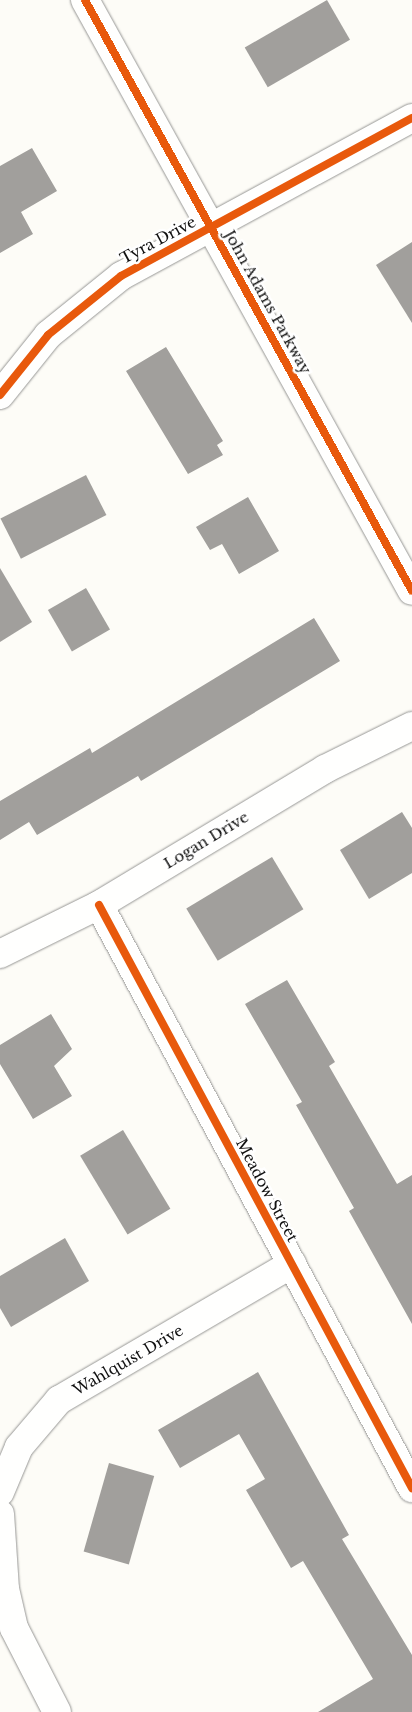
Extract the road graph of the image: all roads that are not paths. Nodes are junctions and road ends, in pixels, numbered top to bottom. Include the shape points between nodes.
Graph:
1 (85, 0) edge
2 (412, 118) edge
3 (211, 228) junction
4 (0, 395) edge
5 (412, 591) edge
6 (412, 726) edge
7 (99, 905) junction
8 (0, 954) edge
9 (292, 1264) junction
10 (412, 1488) edge
11 (0, 1492) edge
12 (0, 1514) edge
13 (57, 1712) edge

1 - 3 street, John Adams Parkway
2 - 3 street, Tyra Drive
3 - 4 street, Tyra Drive via 121,276 82,303 48,335
3 - 5 street, John Adams Parkway
6 - 7 street, Logan Drive via 325,770
7 - 8 street, Logan Drive
7 - 9 street, Meadow Street
9 - 10 street, Meadow Street
9 - 11 street, Wahlquist Drive via 59,1400 20,1447
12 - 13 street via 4,1590 14,1628

